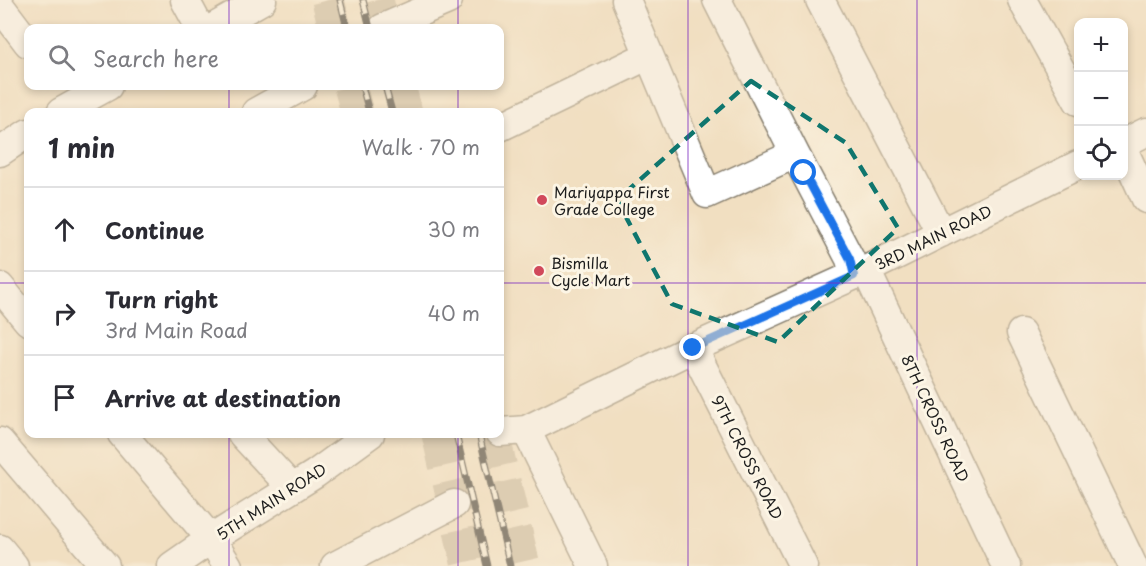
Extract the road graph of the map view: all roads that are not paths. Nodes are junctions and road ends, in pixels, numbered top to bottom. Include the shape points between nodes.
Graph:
1 (184, 0) edge
2 (262, 0) edge
3 (448, 0) edge
4 (626, 0) edge
5 (717, 0) edge
6 (820, 0) edge
7 (1022, 0) edge
8 (0, 6) edge
9 (198, 24) edge
10 (220, 24) edge
11 (390, 24) edge
12 (24, 38) edge
13 (649, 54) junction
14 (100, 90) edge
15 (296, 90) edge
16 (1074, 94) edge
17 (70, 104) edge
18 (263, 108) edge
19 (504, 125) edge
20 (1146, 132) edge
21 (24, 136) edge
22 (1128, 141) edge
23 (0, 152) edge
24 (795, 154) junction
25 (1128, 160) edge
26 (1074, 167) edge
27 (1146, 199) edge
28 (941, 233) junction
29 (860, 273) junction
30 (0, 287) edge
31 (24, 316) edge
32 (1021, 333) dead end
33 (693, 348) junction
34 (513, 431) edge
35 (125, 438) edge
36 (246, 438) edge
37 (364, 438) edge
38 (0, 442) edge
39 (292, 488) junction
40 (454, 504) dead end
41 (211, 539) junction
42 (0, 549) edge
43 (14, 566) edge
44 (105, 566) edge
45 (172, 566) edge
46 (228, 566) edge
47 (335, 566) edge
48 (593, 566) edge
49 (803, 566) edge
50 (1006, 566) edge
51 (1133, 566) edge

1 - 9 street
2 - 10 street
3 - 11 street
4 - 13 street
5 - 24 street, 8TH CROSS ROAD
6 - 28 street
7 - 16 street
8 - 12 street
13 - 19 street
13 - 24 street via 707,194
14 - 17 street
15 - 18 street
20 - 22 street
21 - 23 street
24 - 29 street, 8TH CROSS ROAD
25 - 27 street
26 - 28 street, 3RD MAIN ROAD
28 - 29 street, 3RD MAIN ROAD
29 - 33 street, 3RD MAIN ROAD
29 - 50 street, 8TH CROSS ROAD
30 - 31 street
32 - 51 street
33 - 34 street, 3RD MAIN ROAD
33 - 49 street, 9TH CROSS ROAD
34 - 48 street
35 - 41 street
36 - 39 street
37 - 39 street, 5TH MAIN ROAD
38 - 44 street
39 - 41 street, 5TH MAIN ROAD
40 - 47 street
41 - 45 street, 5TH MAIN ROAD
41 - 46 street
42 - 43 street

